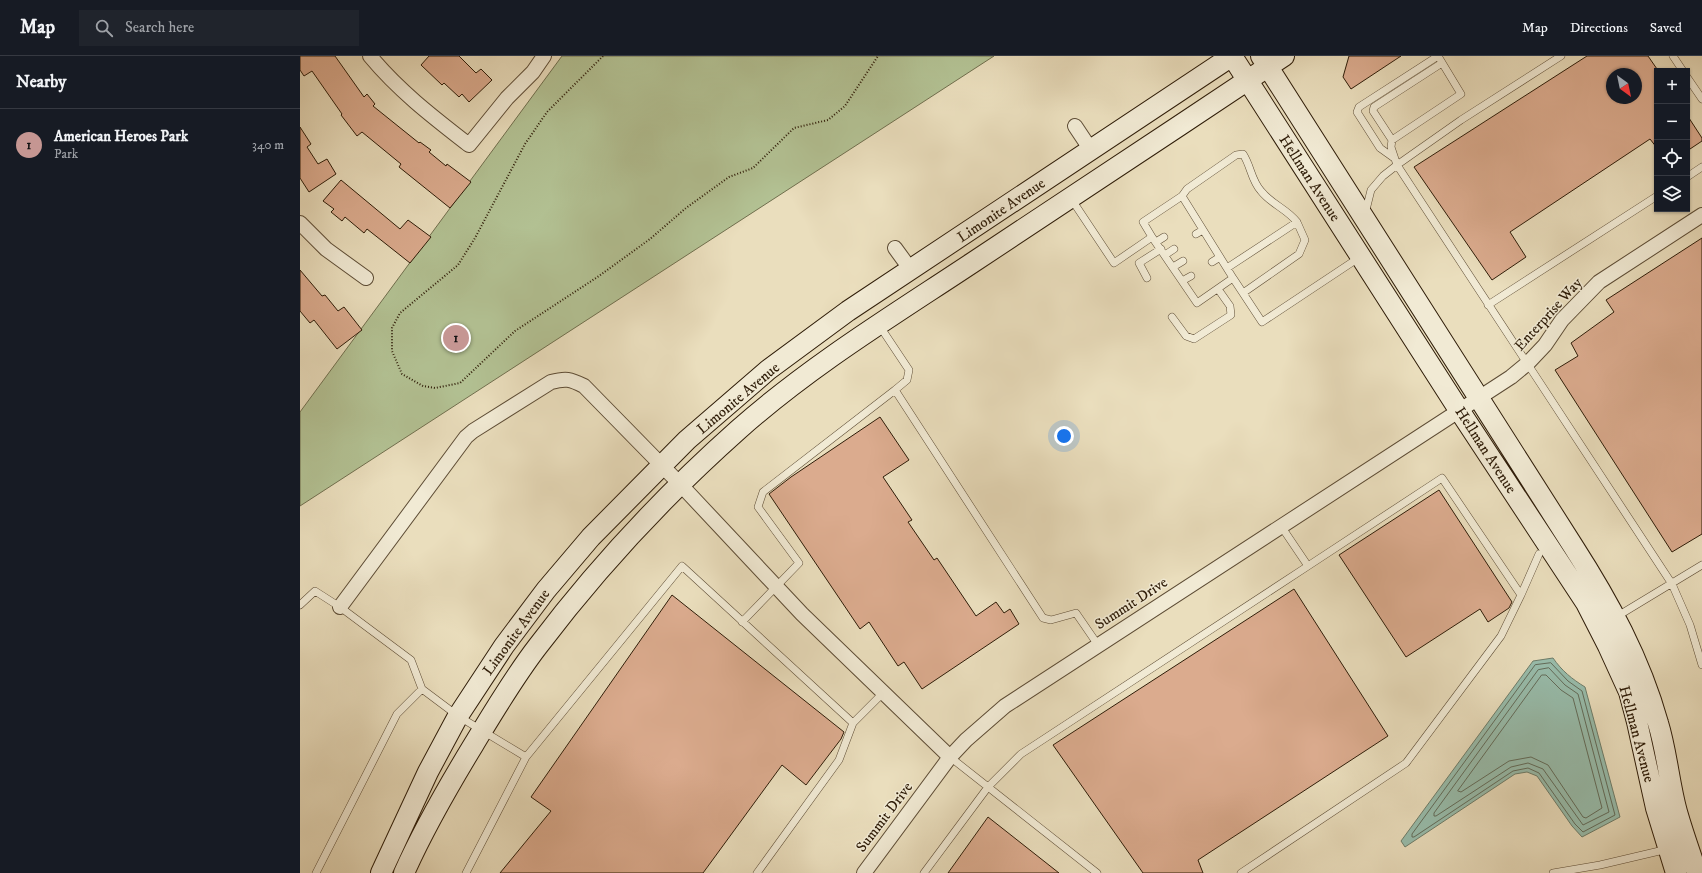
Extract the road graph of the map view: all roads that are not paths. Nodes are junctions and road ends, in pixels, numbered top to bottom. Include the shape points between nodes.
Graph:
1 (370, 56) edge
2 (544, 56) edge
3 (1232, 56) edge
4 (1561, 56) edge
5 (1672, 56) edge
6 (1271, 60) edge
7 (1442, 63) junction
8 (1681, 68) edge
9 (1247, 80) junction
10 (1690, 82) edge
11 (1702, 100) edge
12 (1075, 126) dead end
13 (1392, 140) junction
14 (1091, 150) junction
15 (1396, 162) junction
16 (1702, 167) edge
17 (1688, 176) edge
18 (1182, 196) junction
19 (1070, 198) junction
20 (1654, 198) edge
21 (1702, 215) edge
22 (1364, 218) junction
23 (1297, 222) junction
24 (300, 223) edge
25 (1203, 230) junction
26 (1196, 234) dead end
27 (1164, 237) dead end
28 (1154, 240) junction
29 (1211, 243) junction
30 (1204, 247) dead end
31 (895, 248) dead end
32 (1161, 249) junction
33 (1174, 249) dead end
34 (1165, 255) junction
35 (1361, 256) junction
36 (1220, 257) junction
37 (1183, 261) dead end
38 (1212, 262) dead end
39 (1173, 267) junction
40 (1227, 268) junction
41 (911, 270) junction
42 (1191, 276) dead end
43 (366, 278) dead end
44 (1147, 278) dead end
45 (1233, 278) junction
46 (1182, 281) junction
47 (1218, 289) junction
48 (1243, 293) junction
49 (1488, 305) junction
50 (1172, 318) dead end
51 (879, 325) junction
52 (1528, 363) junction
53 (895, 390) junction
54 (1479, 397) junction
55 (1459, 410) junction
56 (662, 466) junction
57 (680, 484) junction
58 (1281, 526) junction
59 (1539, 554) dead end
60 (1702, 565) edge
61 (1308, 566) junction
62 (1672, 584) junction
63 (776, 586) junction
64 (1521, 595) junction
65 (300, 605) edge
66 (340, 608) junction
67 (742, 622) junction
68 (1607, 622) junction
69 (1098, 645) junction
70 (1702, 665) edge
71 (422, 689) junction
72 (884, 693) junction
73 (458, 716) junction
74 (853, 724) junction
75 (482, 730) junction
76 (526, 757) junction
77 (950, 757) junction
78 (988, 786) junction
79 (1678, 847) junction
80 (1558, 872) edge
81 (316, 873) edge
82 (381, 873) edge
83 (404, 873) edge
84 (466, 873) edge
85 (757, 873) edge
86 (864, 873) edge
87 (924, 873) edge
88 (1097, 873) edge
89 (1241, 873) edge
90 (1676, 873) edge
91 (1697, 873) edge

1 - 2 street via 389,78 419,105 469,145
3 - 9 main road, Hellman Avenue
3 - 14 main road, Limonite Avenue
4 - 15 lane
5 - 8 lane
6 - 9 main road, Limonite Avenue
6 - 22 main road, Hellman Avenue
7 - 13 lane via 1461,94 1420,116 1404,127
7 - 13 lane via 1421,80 1387,102 1374,107 1373,112
7 - 15 lane via 1438,56 1359,107 1357,112 1380,148
9 - 19 main road, Limonite Avenue
9 - 35 main road, Hellman Avenue
10 - 11 lane
12 - 14 street
13 - 15 lane via 1391,146
14 - 41 main road, Limonite Avenue
15 - 22 lane via 1371,190
15 - 49 lane
16 - 17 lane
18 - 23 lane via 1187,189 1236,155 1243,154 1260,190
18 - 25 lane via 1192,219
18 - 28 lane via 1143,222
19 - 28 lane via 1114,262
19 - 51 main road, Limonite Avenue
20 - 49 lane
21 - 52 street, Enterprise Way via 1599,282 1562,320 1545,345
22 - 54 main road, Hellman Avenue
23 - 40 lane
23 - 48 lane via 1305,240 1299,254
24 - 43 street via 326,249
25 - 26 lane
25 - 29 lane
27 - 28 lane
28 - 32 lane
29 - 30 lane
29 - 36 lane
31 - 41 street
32 - 34 lane
32 - 44 lane via 1139,263
33 - 34 lane
34 - 39 lane
35 - 48 lane via 1262,322
35 - 55 main road, Hellman Avenue
36 - 38 lane
36 - 40 lane
37 - 39 lane
39 - 46 lane
40 - 45 lane
41 - 51 main road via 878,307 876,316
41 - 56 main road, Limonite Avenue via 768,370 687,440
42 - 46 lane
45 - 47 lane
45 - 48 lane
46 - 47 lane via 1197,303
47 - 50 lane via 1230,306 1231,314 1194,339 1186,336
49 - 52 lane
51 - 53 lane via 909,370 907,380
51 - 57 main road, Limonite Avenue via 781,394
52 - 54 street, Enterprise Way
52 - 62 lane
53 - 63 lane via 763,492 758,507 799,563
53 - 69 lane via 1043,618 1051,620 1076,613
54 - 55 street, Enterprise Way
54 - 68 main road, Hellman Avenue via 1598,585
55 - 58 street, Summit Drive
55 - 68 main road, Hellman Avenue via 1586,603
56 - 57 street
56 - 66 street via 584,386 572,380 551,382 466,436
56 - 73 main road, Limonite Avenue via 591,537 546,590 504,646
57 - 63 street
57 - 75 main road, Limonite Avenue via 568,607 536,648
58 - 61 lane
58 - 69 street, Summit Drive
59 - 64 lane
60 - 62 lane
61 - 64 lane via 1442,478
61 - 78 lane via 1021,754
62 - 68 lane
62 - 70 lane via 1690,625
63 - 67 lane
63 - 72 street
64 - 89 lane via 1501,636 1406,764
65 - 66 lane via 315,591
66 - 71 lane via 411,660
67 - 74 lane
67 - 76 lane via 682,566
68 - 79 main road, Hellman Avenue via 1629,692 1656,808
69 - 77 street, Summit Drive via 1006,706
71 - 73 lane
71 - 81 lane via 397,714
72 - 74 lane
72 - 77 street
73 - 75 lane
73 - 82 main road, Limonite Avenue via 428,772
74 - 85 lane via 839,760
75 - 76 lane
75 - 83 main road, Limonite Avenue via 439,803
76 - 84 lane
77 - 78 lane
77 - 86 street, Summit Drive
78 - 87 lane
78 - 88 lane
79 - 80 lane
79 - 90 main road, Hellman Avenue
79 - 91 main road, Hellman Avenue

